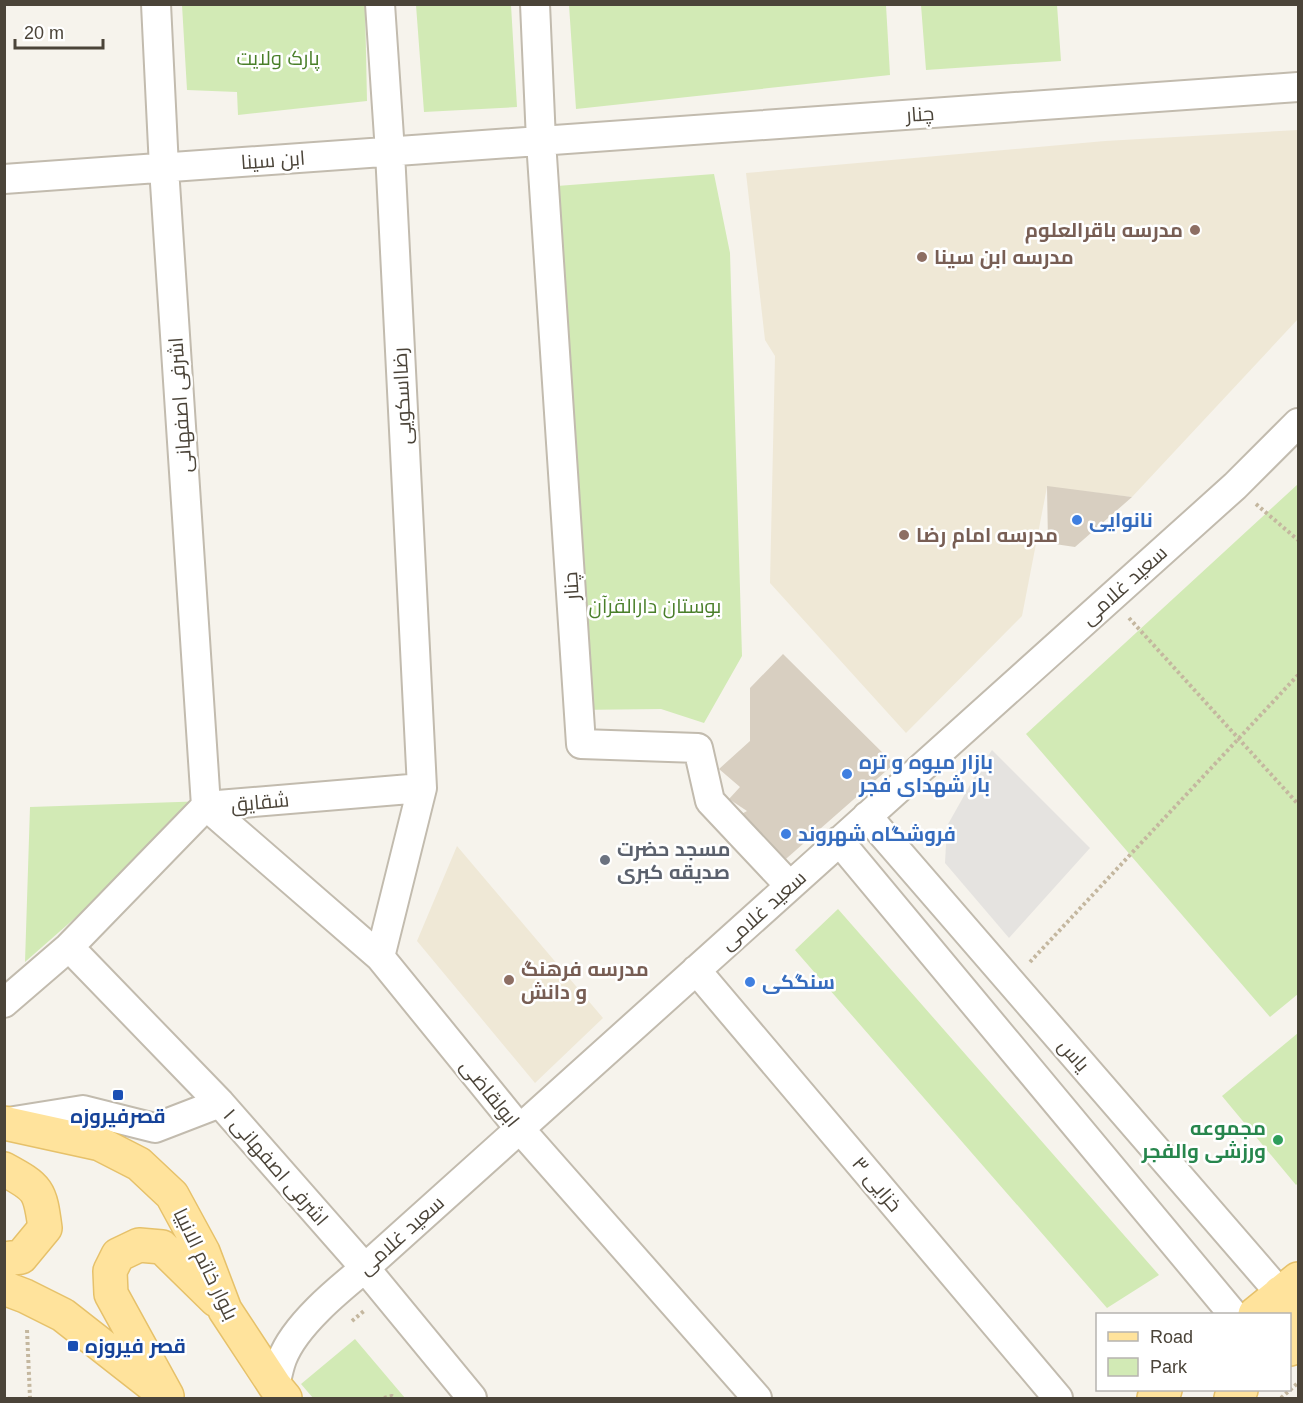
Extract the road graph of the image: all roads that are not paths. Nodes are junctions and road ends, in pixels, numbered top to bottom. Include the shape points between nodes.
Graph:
1 (156, 4) edge
2 (380, 4) edge
3 (535, 4) edge
4 (1299, 87) edge
5 (541, 141) junction
6 (390, 152) junction
7 (164, 168) junction
8 (4, 179) edge
9 (1299, 423) edge
10 (422, 788) junction
11 (206, 806) junction
12 (867, 816) junction
13 (839, 842) junction
14 (790, 886) junction
15 (69, 946) junction
16 (380, 957) junction
17 (696, 970) junction
18 (4, 1003) edge
19 (220, 1103) junction
20 (4, 1122) edge
21 (519, 1128) junction
22 (4, 1169) edge
23 (4, 1259) edge
24 (365, 1268) junction
25 (15, 1292) edge
26 (1292, 1295) edge
27 (225, 1310) junction
28 (1232, 1313) edge
29 (1257, 1313) edge
30 (280, 1392) edge
31 (1043, 1393) edge
32 (168, 1397) edge
33 (472, 1398) edge
34 (757, 1398) edge

1 - 7 street, اشرفی اصفهانی
2 - 6 street, رضااسکویی
3 - 5 street, چنار
4 - 5 street, چنار
5 - 6 street, ابن سینا
5 - 14 street, چنار via 581,744 698,748 710,801
6 - 7 street, ابن سینا
6 - 10 street, رضااسکویی
7 - 8 street, ابن سینا
7 - 11 street, اشرفی اصفهانی
9 - 12 street, سعید غلامی via 1235,486
10 - 11 street, شقایق
10 - 16 street
11 - 15 street, شقایق
11 - 16 street, ابولقاضی
12 - 13 street, سعید غلامی
12 - 26 street, یاس
13 - 14 street, سعید غلامی
13 - 28 street
14 - 17 street, سعید غلامی
15 - 18 street, شقایق
15 - 19 street, اشرفی اصفهانی ۱
16 - 21 street, ابولقاضی
17 - 21 street, سعید غلامی
17 - 31 street, خزایی ۳
19 - 20 street via 155,1128 83,1110
19 - 24 street, اشرفی اصفهانی ۱
20 - 27 main road, بلوار خاتم الانبیا via 100,1144 139,1164 172,1195 202,1252
21 - 24 street, سعید غلامی
21 - 34 street, ابولقاضی
22 - 23 main road via 29,1182 41,1199 45,1228 21,1257
24 - 30 street, سعید غلامی via 330,1296 302,1327 282,1357
24 - 33 street, اشرفی اصفهانی ۱
25 - 32 main road via 63,1315
26 - 29 main road
27 - 30 main road, بلوار خاتم الانبیا
27 - 32 main road via 162,1247 139,1245 118,1255 110,1271 111,1294

